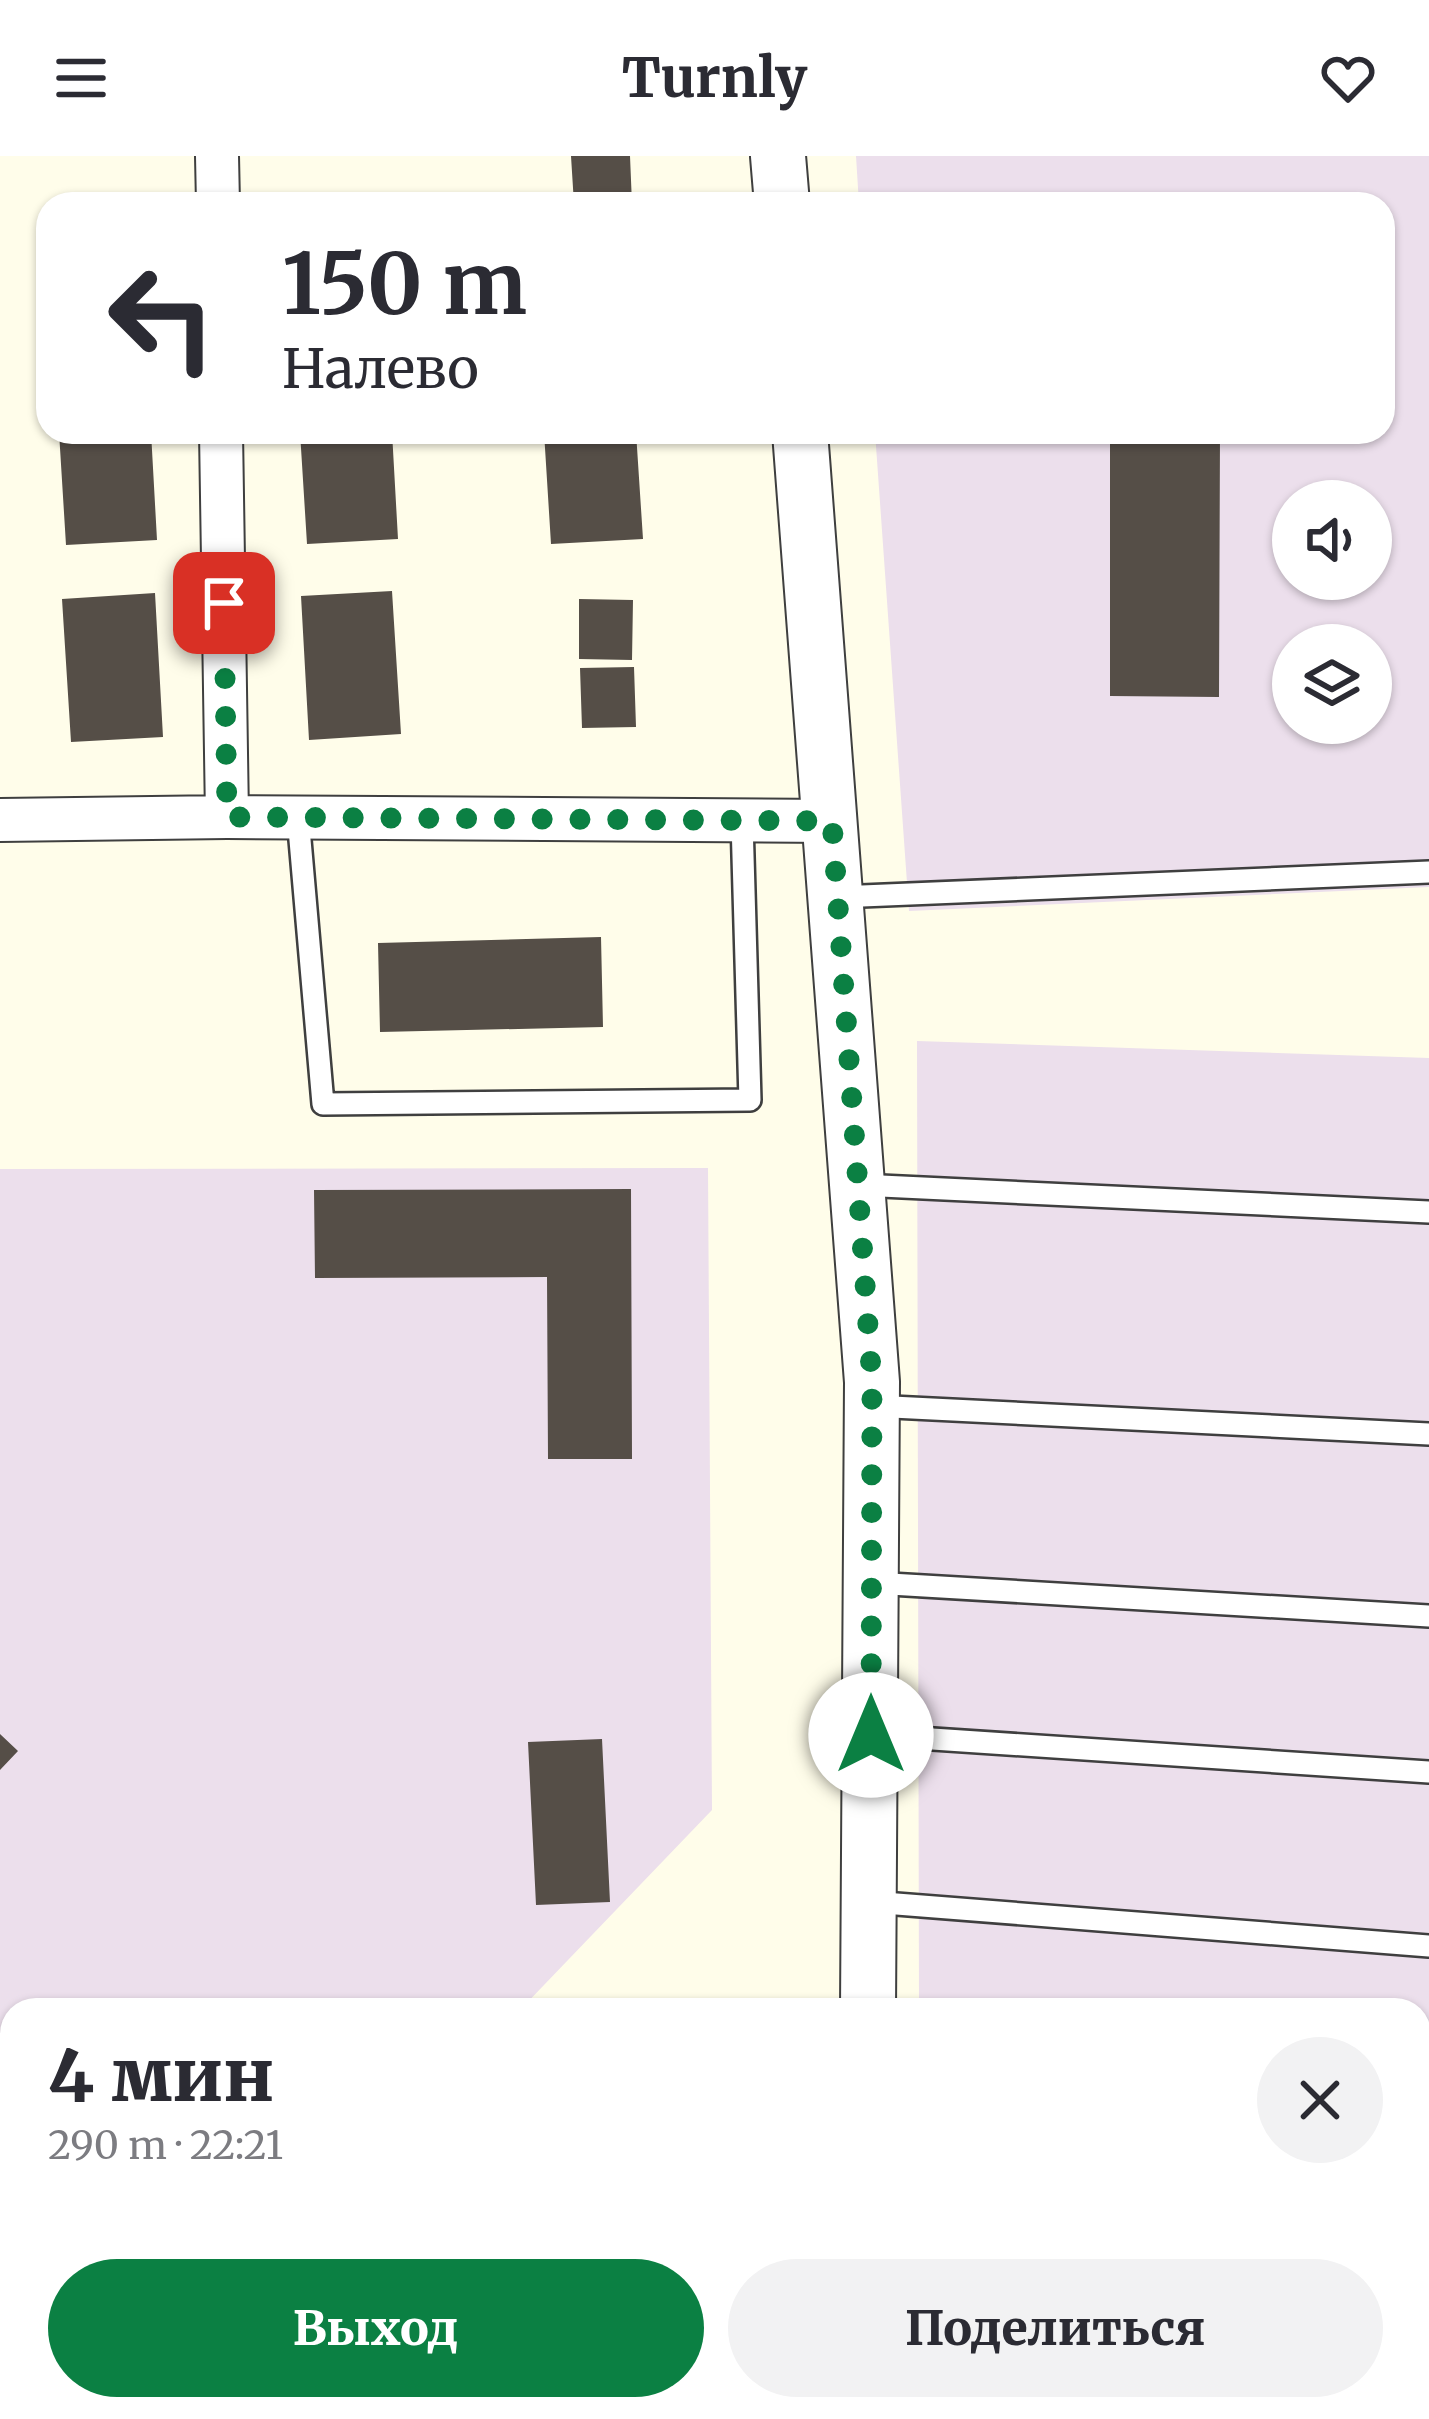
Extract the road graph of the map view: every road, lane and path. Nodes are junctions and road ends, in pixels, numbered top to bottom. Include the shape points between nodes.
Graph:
1 (218, 156) edge
2 (778, 156) edge
3 (218, 192) edge
4 (781, 192) edge
5 (221, 444) edge
6 (801, 444) edge
7 (227, 817) junction
8 (298, 818) junction
9 (0, 820) edge
10 (742, 820) junction
11 (832, 821) junction
12 (1429, 872) edge
13 (838, 897) junction
14 (859, 1185) junction
15 (1429, 1212) edge
16 (872, 1406) junction
17 (1429, 1434) edge
18 (872, 1583) junction
19 (1429, 1616) edge
20 (871, 1735) junction
21 (1429, 1772) edge
22 (871, 1902) junction
23 (1429, 1946) edge
24 (868, 1998) edge

1 - 3 street
2 - 4 street
5 - 7 street
6 - 11 street
7 - 8 street
7 - 9 street
8 - 10 street
8 - 10 lane via 323,1104 750,1100
10 - 11 street
11 - 13 street
12 - 13 lane
13 - 14 street
14 - 15 lane
14 - 16 street
16 - 17 lane
16 - 18 street
18 - 19 lane
18 - 20 street
20 - 21 lane
20 - 22 street
22 - 23 lane
22 - 24 street

